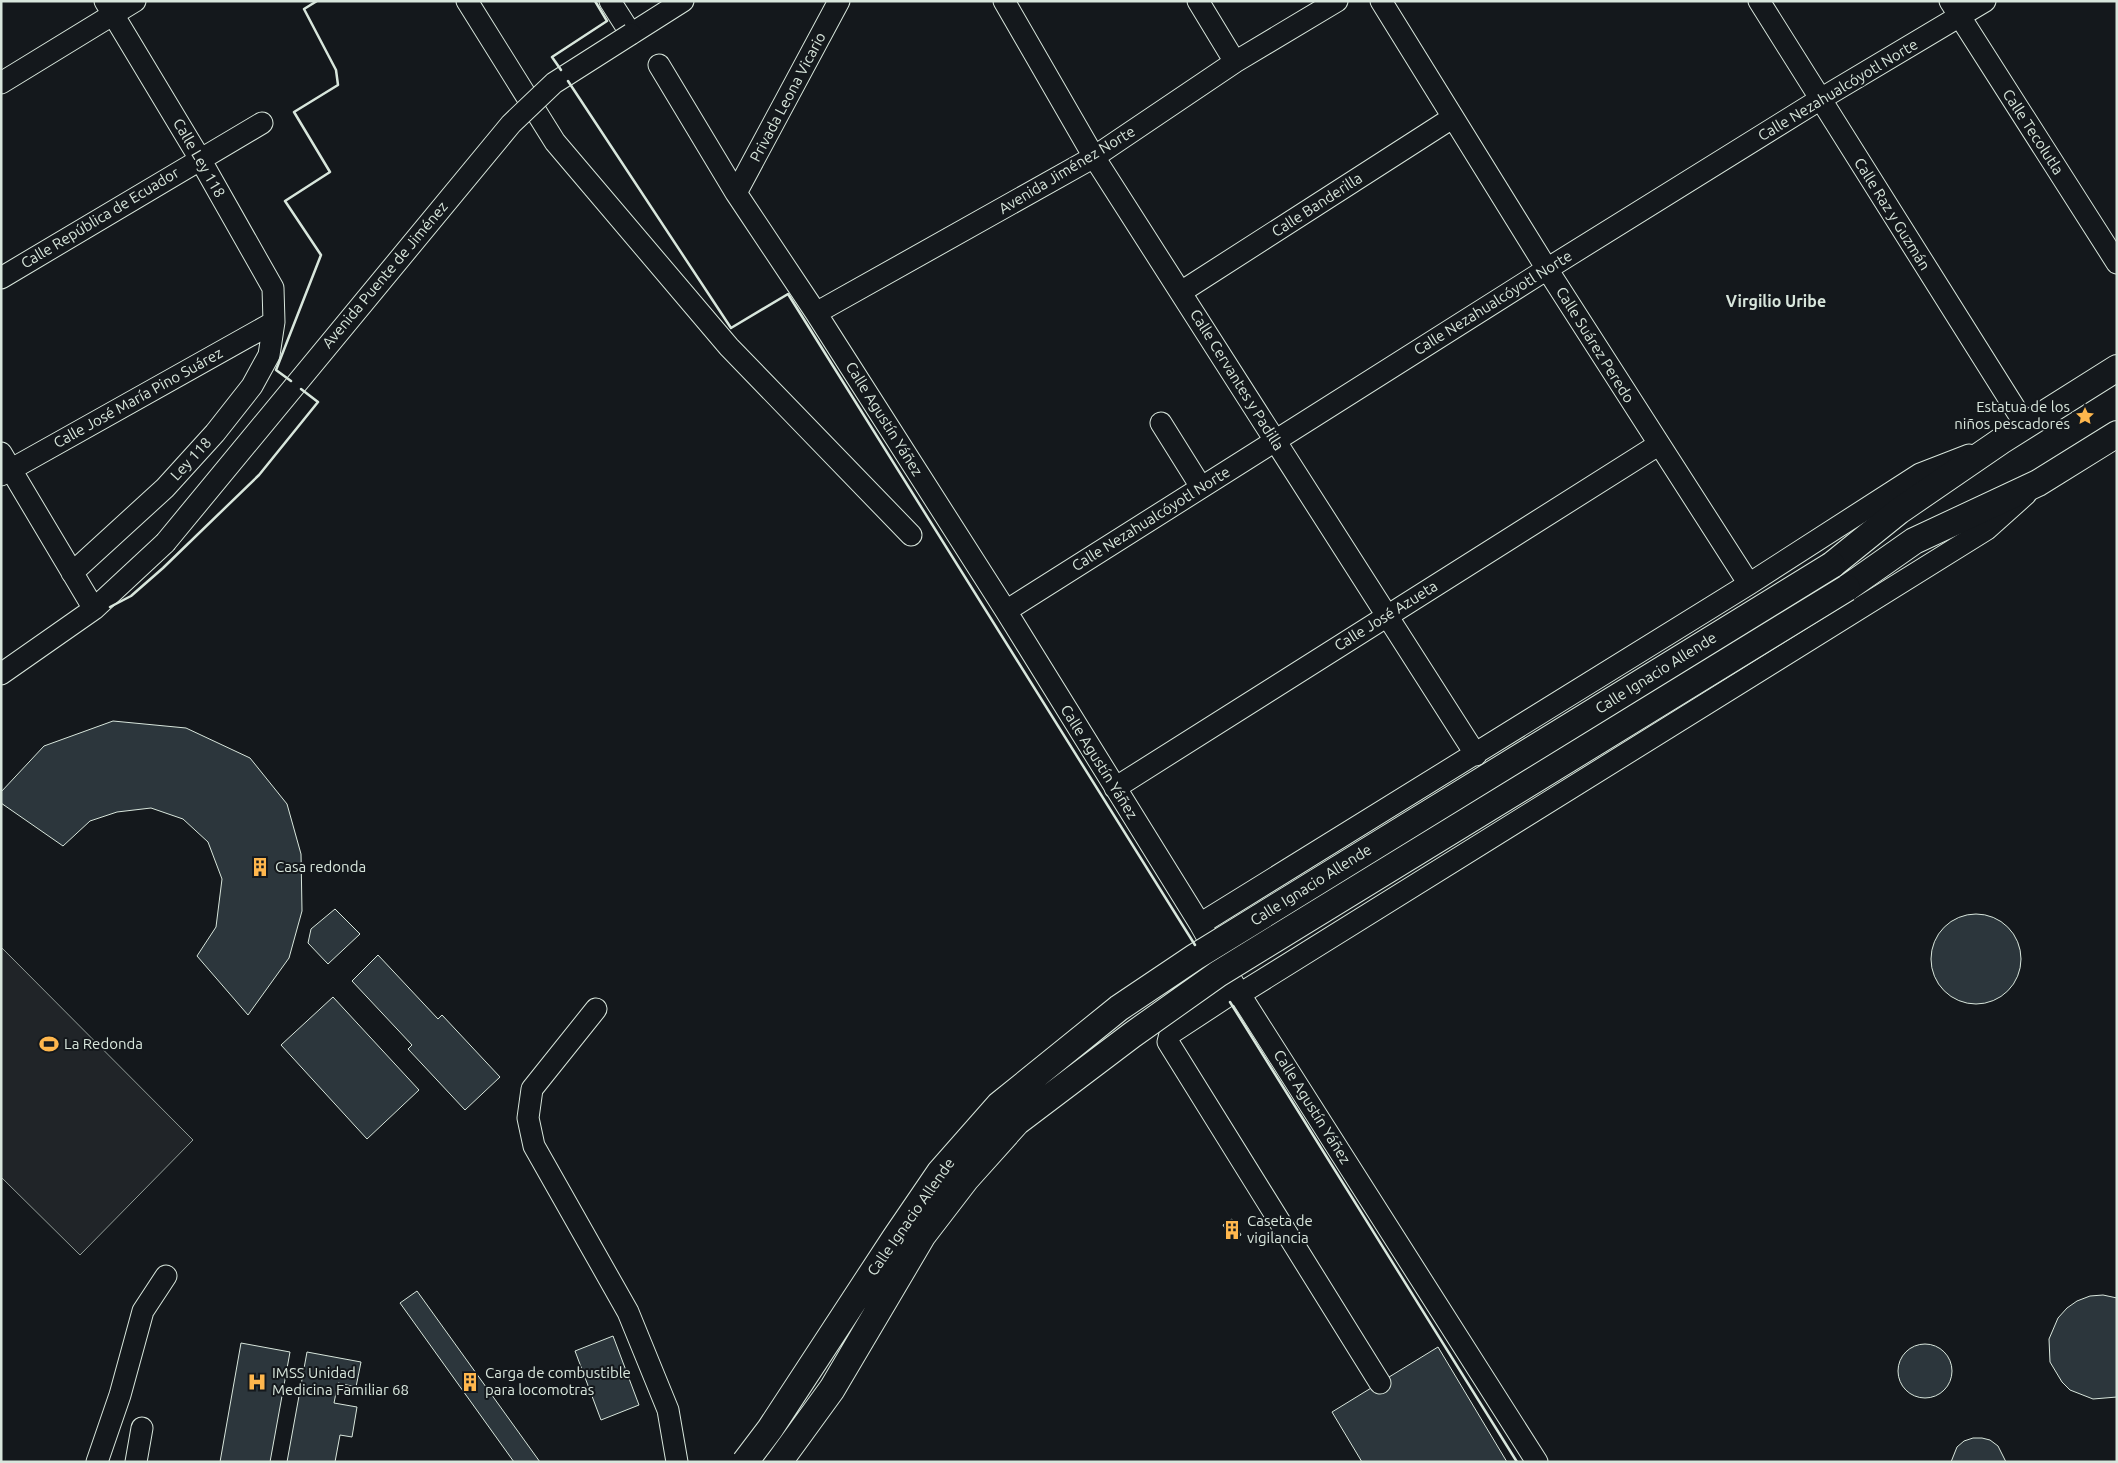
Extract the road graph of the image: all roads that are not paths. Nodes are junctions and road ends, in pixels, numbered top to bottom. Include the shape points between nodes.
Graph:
1 (135, 1) edge
2 (467, 1) edge
3 (610, 1) edge
4 (683, 1) edge
5 (839, 1) edge
6 (1004, 1) edge
7 (1198, 1) edge
8 (1337, 1) edge
9 (1381, 1) edge
10 (1759, 1) edge
11 (1985, 1) edge
12 (109, 8) edge
13 (1954, 9) edge
14 (631, 34) junction
15 (1235, 62) junction
16 (659, 65) dead end
17 (1, 83) edge
18 (1819, 100) junction
19 (1452, 118) junction
20 (262, 123) dead end
21 (1094, 157) junction
22 (200, 159) junction
23 (736, 193) junction
24 (2117, 263) edge
25 (1547, 270) junction
26 (1, 278) edge
27 (1181, 292) junction
28 (816, 313) junction
29 (274, 322) junction
30 (2117, 368) edge
31 (1161, 423) dead end
32 (2026, 426) junction
33 (2117, 434) edge
34 (1275, 440) junction
35 (2002, 441) junction
36 (1658, 445) junction
37 (4, 466) edge
38 (2038, 483) junction
39 (1201, 487) junction
40 (911, 535) dead end
41 (72, 573) junction
42 (1749, 584) junction
43 (94, 609) junction
44 (1006, 611) junction
45 (1387, 616) junction
46 (1, 674) edge
47 (1476, 755) junction
48 (1115, 788) junction
49 (1200, 924) junction
50 (1238, 992) junction
51 (596, 1008) dead end
52 (166, 1276) dead end
53 (1380, 1383) dead end
54 (142, 1428) dead end
55 (97, 1462) edge
56 (136, 1462) edge
57 (677, 1462) edge
58 (745, 1462) edge
59 (779, 1462) edge
60 (1536, 1462) edge

1 - 12 street
2 - 40 street via 556,142 729,347
3 - 14 street
4 - 14 street, Avenida Puente de Jiménez
5 - 23 street, Privada Leona Vicario
6 - 21 street, Calle Cervantes y Padilla
7 - 15 street
8 - 15 street, Avenida Jiménez Norte
9 - 19 street, Calle Suárez Peredo
10 - 18 street, Calle Raz y Guzmán
11 - 13 street, Calle Nezahualcóyotl Norte
12 - 17 street
12 - 22 street, Calle Ley 118
13 - 18 street, Calle Nezahualcóyotl Norte
13 - 24 street, Calle Tecolutla
14 - 43 street, Avenida Puente de Jiménez, bridge via 554,83 511,124 165,544
15 - 21 street, Avenida Jiménez Norte
16 - 23 street, Calle Agustín Yáñez
18 - 25 street, Calle Nezahualcóyotl Norte
18 - 32 street, Calle Raz y Guzmán
19 - 25 street, Calle Suárez Peredo
19 - 27 street, Calle Banderilla
20 - 22 street, Calle República de Ecuador
21 - 27 street, Calle Cervantes y Padilla
21 - 28 street, Avenida Jiménez Norte
22 - 26 street, Calle República de Ecuador
22 - 29 street, Calle Ley 118 via 273,288
23 - 28 street, Calle Agustín Yáñez
25 - 34 street, Calle Nezahualcóyotl Norte
25 - 36 street, Calle Suárez Peredo
27 - 34 street, Calle Cervantes y Padilla
28 - 44 street, Calle Agustín Yáñez
29 - 37 street, Calle José María Pino Suárez
29 - 41 street, Ley 118 via 269,355 252,386 215,434 165,488
30 - 32 main road, Calle Ignacio Allende
31 - 39 street
32 - 35 main road, Calle Ignacio Allende
33 - 38 main road, Calle Ignacio Allende
34 - 39 street, Calle Nezahualcóyotl Norte
34 - 45 street, Calle Cervantes y Padilla
35 - 42 street, Calle Ignacio Allende via 1920,474
35 - 58 main road, Calle Ignacio Allende, bridge via 1899,510 1832,565 1195,957 1119,1008 999,1105 940,1172
36 - 42 street, Calle Suárez Peredo
36 - 45 street, Calle José Azueta
37 - 41 street
38 - 50 street, Calle Ignacio Allende via 1987,529
38 - 59 main road, Calle Ignacio Allende, bridge via 1914,541 1847,588 1218,974 1017,1122 966,1179 923,1235 832,1389
39 - 44 street, Calle Nezahualcóyotl Norte
41 - 43 street
42 - 47 street, Calle Ignacio Allende
43 - 46 street, Avenida Puente de Jiménez
44 - 48 street, Calle Agustín Yáñez
45 - 47 street, Calle Cervantes y Padilla
45 - 48 street, Calle José Azueta
47 - 49 street, Calle Ignacio Allende
48 - 49 street, Calle Agustín Yáñez
49 - 50 street, Calle Agustín Yáñez
50 - 53 street, Calle Ignacio Allende via 1170,1034 1168,1042
50 - 60 street, Calle Agustín Yáñez
51 - 57 street via 532,1089 528,1118 534,1146 628,1312 668,1410
52 - 55 street via 143,1311
54 - 56 street

